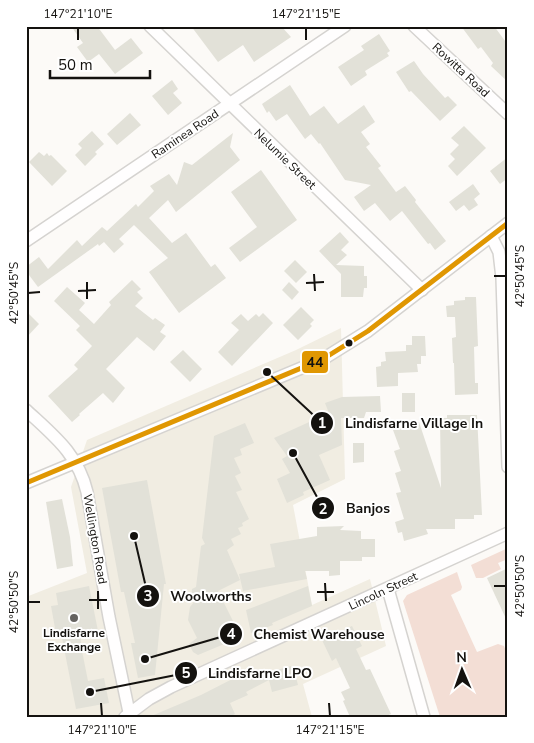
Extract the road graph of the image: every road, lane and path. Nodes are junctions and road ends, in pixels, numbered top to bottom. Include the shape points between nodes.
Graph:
1 (150, 26) edge
2 (345, 26) edge
3 (414, 26) edge
4 (229, 104) junction
5 (508, 114) edge
6 (508, 223) edge
7 (491, 236) junction
8 (26, 241) edge
9 (422, 290) junction
10 (26, 410) edge
11 (76, 462) junction
12 (508, 467) edge
13 (26, 483) edge
14 (508, 533) edge
15 (388, 589) junction
16 (128, 716) edge
17 (424, 717) edge

1 - 4 street, Nelumie Street
2 - 4 street, Raminea Road
3 - 5 street, Rowitta Road
4 - 8 street, Raminea Road
4 - 9 street, Nelumie Street
6 - 7 street
7 - 9 street
7 - 12 street via 499,252 502,278
9 - 11 street via 368,331 323,359
10 - 11 street, Wellington Road via 56,437
11 - 13 street
11 - 16 street, Wellington Road via 87,492
14 - 15 street, Lincoln Street
15 - 16 street, Lincoln Street via 171,687
15 - 17 street

